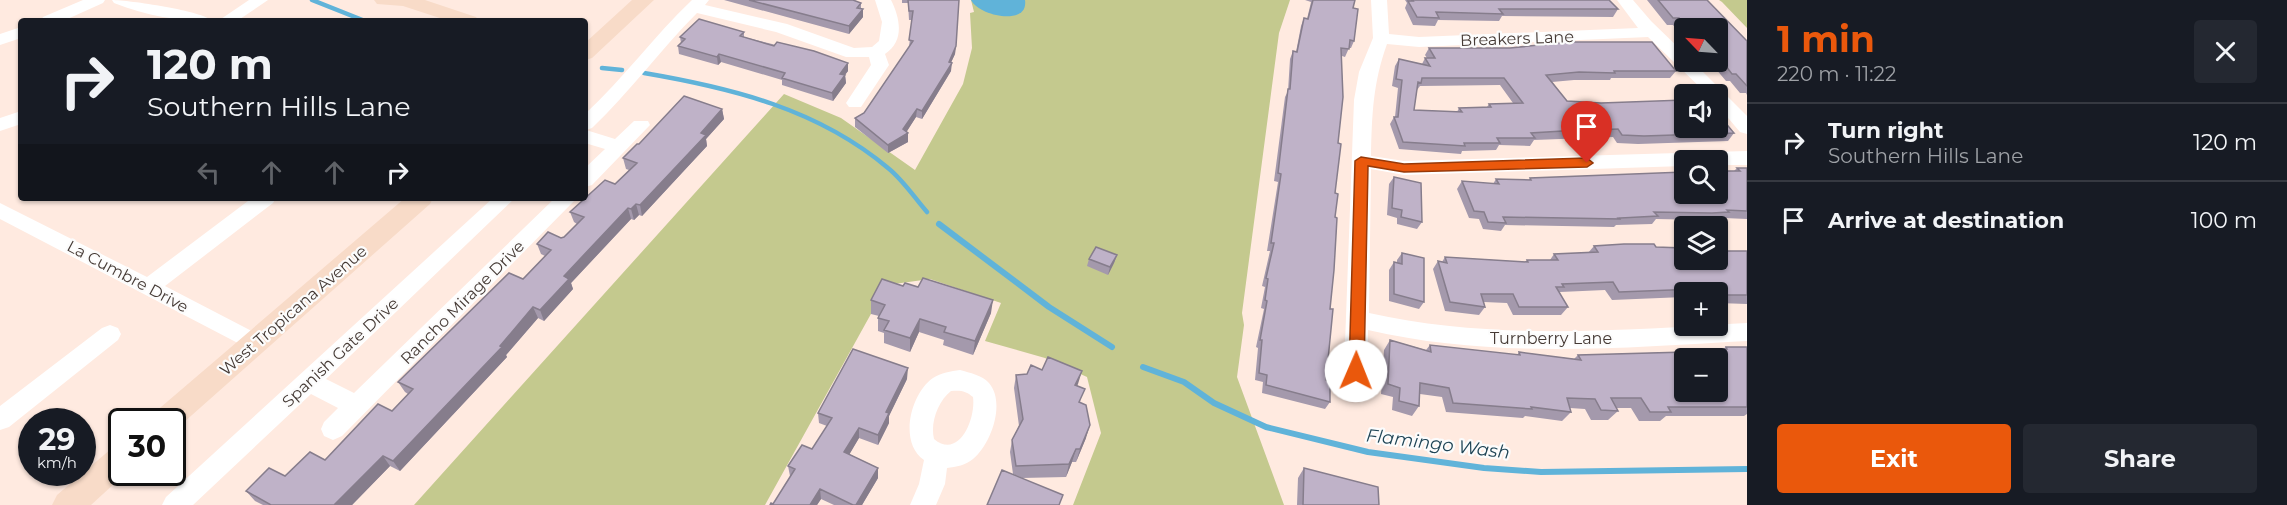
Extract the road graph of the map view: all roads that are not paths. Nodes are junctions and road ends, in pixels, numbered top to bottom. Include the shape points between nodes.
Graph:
1 (97, 0) edge
2 (120, 0) edge
3 (260, 0) edge
4 (385, 0) edge
5 (644, 0) edge
6 (883, 0) edge
7 (1379, 0) edge
8 (1625, 0) edge
9 (697, 4) edge
10 (56, 18) edge
11 (196, 18) edge
12 (231, 18) edge
13 (415, 18) edge
14 (460, 18) edge
15 (1652, 32) junction
16 (18, 33) edge
17 (1381, 38) junction
18 (0, 40) edge
19 (588, 51) edge
20 (876, 52) junction
21 (1706, 84) edge
22 (855, 103) dead end
23 (1728, 107) edge
24 (18, 118) edge
25 (588, 121) edge
26 (0, 125) edge
27 (641, 125) dead end
28 (1747, 128) edge
29 (588, 137) edge
30 (619, 147) junction
31 (1747, 158) edge
32 (1361, 161) junction
33 (588, 177) edge
34 (262, 201) edge
35 (418, 201) edge
36 (502, 201) edge
37 (564, 201) edge
38 (0, 210) edge
39 (149, 287) junction
40 (1357, 319) junction
41 (1747, 332) edge
42 (110, 334) dead end
43 (255, 343) junction
44 (1356, 371) dead end
45 (308, 381) junction
46 (357, 406) junction
47 (180, 408) edge
48 (0, 420) edge
49 (333, 429) dead end
50 (937, 454) dead end
51 (108, 470) edge
52 (68, 505) edge
53 (175, 505) edge
54 (923, 505) edge

1 - 10 street
2 - 11 street via 146,10
3 - 12 street
4 - 13 main road via 392,10
4 - 14 main road via 405,0
5 - 19 main road
6 - 20 street via 890,18 889,41
7 - 17 street
8 - 15 street
9 - 20 street via 852,52
9 - 25 street via 657,43 614,98
15 - 17 street, Breakers Lane via 1419,42
15 - 21 street
16 - 18 street
17 - 32 street via 1365,86
20 - 22 street via 880,65
23 - 28 street
24 - 26 street
27 - 30 street
29 - 30 street
30 - 33 street
31 - 32 street via 1404,168
32 - 40 street
34 - 39 street
35 - 43 main road, West Tropicana Avenue
36 - 45 street, Spanish Gate Drive
37 - 46 street, Rancho Mirage Drive
38 - 39 street, La Cumbre Drive
39 - 43 street, La Cumbre Drive
40 - 41 street, Turnberry Lane via 1416,331 1529,340
40 - 44 street
42 - 48 street
43 - 47 main road, West Tropicana Avenue
45 - 46 street
45 - 53 street, Spanish Gate Drive
46 - 49 street, Rancho Mirage Drive
50 - 54 street via 932,484
51 - 52 main road

